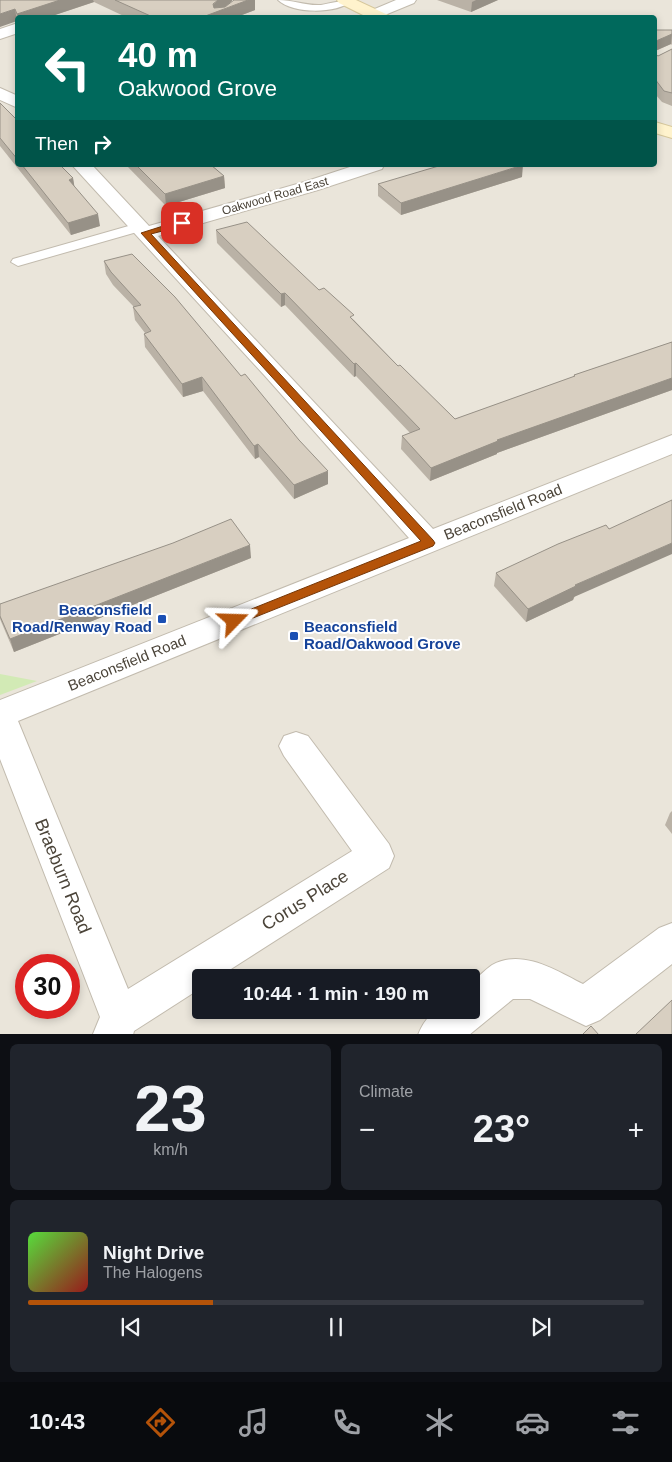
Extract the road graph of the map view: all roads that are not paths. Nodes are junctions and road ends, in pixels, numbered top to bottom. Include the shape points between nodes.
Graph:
1 (283, 0) edge
2 (409, 0) edge
3 (346, 1) edge
4 (377, 15) edge
5 (381, 15) edge
6 (15, 29) edge
7 (0, 34) edge
8 (0, 93) edge
9 (15, 100) edge
10 (657, 128) edge
11 (672, 133) edge
12 (83, 167) edge
13 (366, 167) edge
14 (142, 230) junction
15 (18, 262) dead end
16 (672, 444) edge
17 (429, 543) junction
18 (0, 716) edge
19 (296, 746) dead end
20 (672, 941) edge
21 (480, 1001) edge
22 (457, 1019) edge
23 (116, 1026) edge
24 (438, 1034) edge

1 - 3 lane via 317,10
2 - 5 street
3 - 4 main road
6 - 7 street
8 - 9 street
10 - 11 main road
12 - 14 street
13 - 14 street, Oakwood Road East via 311,186
14 - 15 lane
14 - 17 street
16 - 17 street, Beaconsfield Road
17 - 18 street, Beaconsfield Road
18 - 23 street, Braeburn Road
19 - 23 street, Corus Place via 376,856
20 - 21 street via 586,1006 533,980 506,980
22 - 24 street

